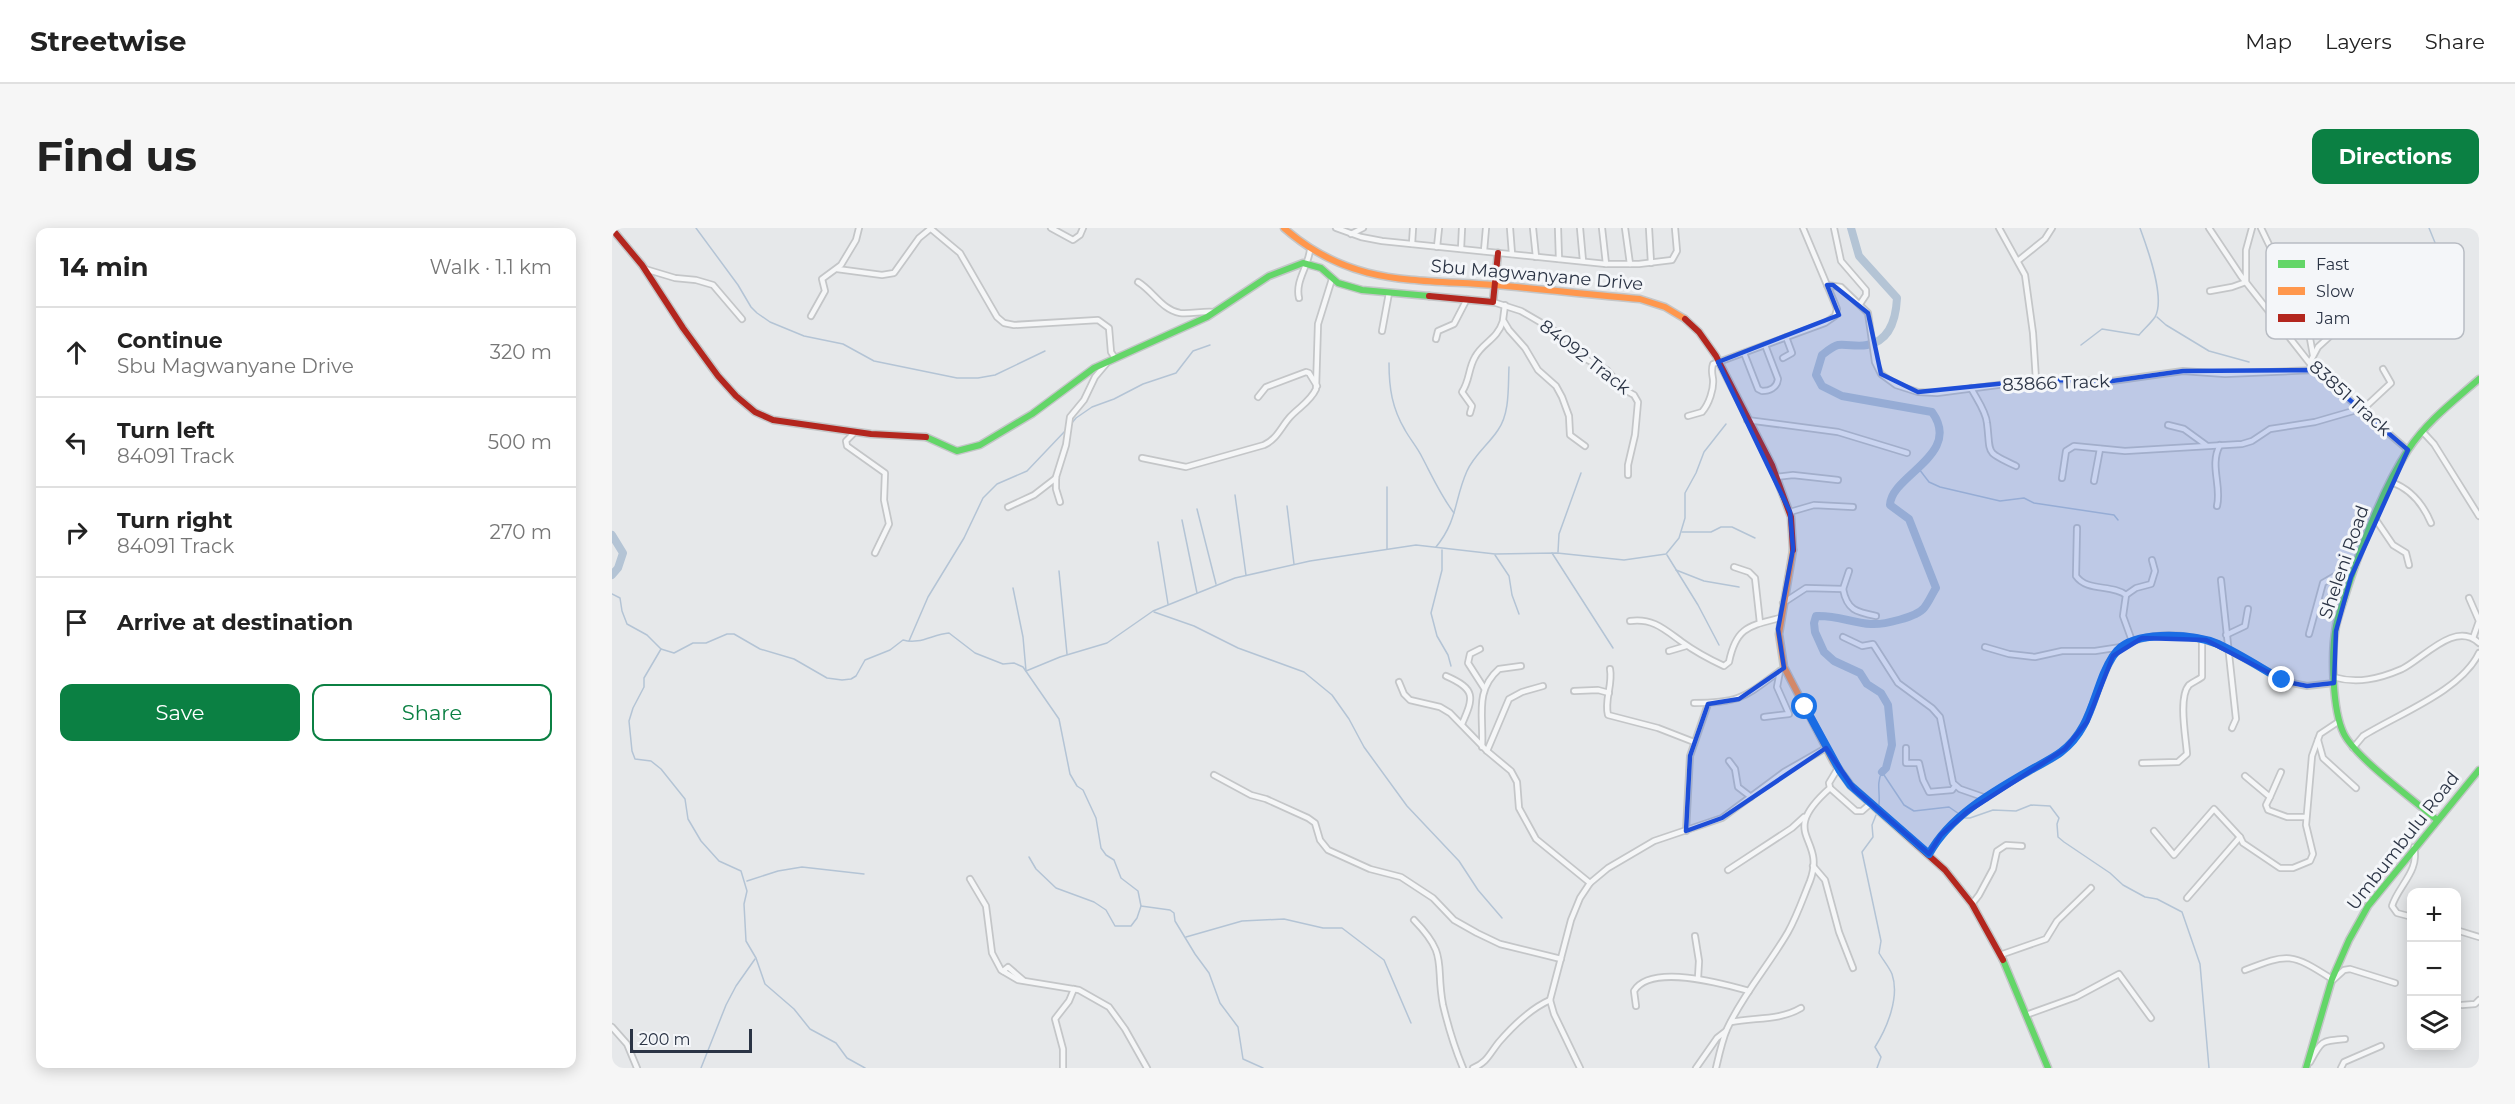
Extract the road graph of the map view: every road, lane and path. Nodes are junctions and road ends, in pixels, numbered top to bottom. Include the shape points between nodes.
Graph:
1 (859, 228) edge
2 (930, 228) edge
3 (1050, 228) edge
4 (1083, 228) edge
5 (1284, 228) edge
6 (1336, 228) edge
7 (1363, 228) edge
8 (1413, 228) edge
9 (1439, 228) edge
10 (1462, 228) edge
11 (1486, 228) edge
12 (1510, 228) edge
13 (1533, 228) edge
14 (1558, 228) edge
15 (1580, 228) edge
16 (1602, 228) edge
17 (1625, 228) edge
18 (1648, 228) edge
19 (1675, 228) edge
20 (1803, 228) edge
21 (1834, 228) edge
22 (2000, 228) edge
23 (2052, 228) edge
24 (2209, 228) edge
25 (2252, 228) edge
26 (2261, 228) edge
27 (612, 230) edge
28 (1351, 234) junction
29 (2268, 243) edge
30 (1412, 244) junction
31 (1437, 247) junction
32 (1461, 249) junction
33 (1310, 250) junction
34 (1484, 251) junction
35 (1498, 253) junction
36 (1512, 254) junction
37 (1536, 256) junction
38 (1559, 259) junction
39 (2019, 260) junction
40 (1583, 261) junction
41 (1309, 263) junction
42 (1651, 263) junction
43 (1606, 264) junction
44 (1630, 264) junction
45 (645, 269) junction
46 (837, 269) junction
47 (1332, 279) junction
48 (1138, 282) dead end
49 (2246, 282) junction
50 (1495, 285) junction
51 (1827, 285) junction
52 (2210, 291) dead end
53 (1389, 293) junction
54 (1299, 298) dead end
55 (1467, 300) junction
56 (1493, 302) junction
57 (1860, 304) junction
58 (1505, 305) junction
59 (2266, 307) edge
60 (1217, 312) junction
61 (811, 316) dead end
62 (742, 319) dead end
63 (1503, 320) junction
64 (1382, 331) dead end
65 (1786, 337) junction
66 (1436, 339) dead end
67 (2292, 339) edge
68 (2310, 339) edge
69 (2327, 339) edge
70 (1765, 345) junction
71 (1744, 353) junction
72 (2313, 356) junction
73 (1115, 358) junction
74 (1783, 358) dead end
75 (1108, 362) junction
76 (1718, 362) junction
77 (2310, 362) junction
78 (2383, 369) dead end
79 (2315, 370) junction
80 (2479, 379) edge
81 (2036, 380) junction
82 (1317, 386) junction
83 (1971, 388) junction
84 (1258, 397) dead end
85 (2361, 410) junction
86 (1470, 414) dead end
87 (1688, 416) dead end
88 (1747, 420) junction
89 (2168, 425) dead end
90 (2422, 431) junction
91 (855, 432) junction
92 (2206, 445) junction
93 (2220, 445) junction
94 (1585, 446) dead end
95 (2100, 449) junction
96 (2408, 450) junction
97 (1907, 453) dead end
98 (1142, 458) dead end
99 (2016, 466) dead end
100 (1628, 475) dead end
101 (1776, 477) junction
102 (1056, 478) junction
103 (2062, 478) dead end
104 (1838, 480) dead end
105 (2094, 481) dead end
106 (2391, 482) junction
107 (1060, 502) dead end
108 (1008, 507) dead end
109 (1853, 507) dead end
110 (2217, 507) dead end
111 (1790, 512) junction
112 (2479, 516) edge
113 (2374, 517) junction
114 (2431, 523) dead end
115 (2077, 528) dead end
116 (874, 554) dead end
117 (2152, 560) dead end
118 (2409, 565) dead end
119 (1734, 567) dead end
120 (1849, 571) dead end
121 (2353, 572) junction
122 (2221, 579) dead end
123 (1843, 589) junction
124 (2126, 595) junction
125 (2469, 598) dead end
126 (1783, 603) junction
127 (2248, 609) dead end
128 (1876, 616) dead end
129 (1780, 618) junction
130 (1630, 621) dead end
131 (1760, 623) junction
132 (2309, 634) dead end
133 (2226, 635) junction
134 (1843, 637) dead end
135 (2473, 638) junction
136 (2202, 640) junction
137 (2132, 641) junction
138 (2479, 643) edge
139 (1689, 646) junction
140 (1985, 647) dead end
141 (2121, 647) junction
142 (1480, 649) dead end
143 (2228, 649) junction
144 (1669, 651) dead end
145 (2479, 653) edge
146 (1521, 666) dead end
147 (1610, 669) dead end
148 (1782, 669) junction
149 (1446, 676) dead end
150 (2334, 680) junction
151 (1399, 682) dead end
152 (1543, 686) dead end
153 (1484, 688) junction
154 (1574, 691) dead end
155 (1610, 693) junction
156 (1694, 703) dead end
157 (1708, 704) junction
158 (1764, 717) dead end
159 (2338, 722) junction
160 (1462, 724) junction
161 (2232, 728) dead end
162 (2319, 736) junction
163 (1694, 741) junction
164 (1482, 747) junction
165 (1826, 748) junction
166 (1906, 748) dead end
167 (2353, 748) junction
168 (1487, 751) junction
169 (1729, 760) dead end
170 (2142, 764) dead end
171 (1838, 768) junction
172 (2479, 770) edge
173 (2281, 772) dead end
174 (1214, 775) dead end
175 (2245, 776) dead end
176 (1955, 786) junction
177 (1830, 788) junction
178 (2356, 788) dead end
179 (1751, 797) junction
180 (2270, 797) junction
181 (1986, 798) junction
182 (1871, 805) junction
183 (1805, 815) junction
184 (2306, 817) junction
185 (2437, 820) junction
186 (1686, 831) junction
187 (2154, 831) dead end
188 (2240, 837) junction
189 (2022, 846) dead end
190 (2414, 847) junction
191 (1929, 854) junction
192 (1813, 866) junction
193 (1728, 870) dead end
194 (970, 879) dead end
195 (1590, 883) junction
196 (2091, 888) dead end
197 (2187, 898) dead end
198 (1972, 904) junction
199 (2407, 916) edge
200 (1414, 920) dead end
201 (2461, 931) edge
202 (1695, 936) dead end
203 (2479, 938) edge
204 (2000, 955) junction
205 (1561, 959) junction
206 (1853, 968) dead end
207 (2245, 970) dead end
208 (1698, 978) junction
209 (2332, 980) junction
210 (2396, 983) dead end
211 (1074, 988) junction
212 (1749, 991) junction
213 (1550, 1000) junction
214 (2479, 1000) edge
215 (2462, 1005) dead end
216 (1636, 1006) dead end
217 (1801, 1008) dead end
218 (2026, 1016) junction
219 (2151, 1018) dead end
220 (1731, 1022) junction
221 (612, 1027) edge
222 (1726, 1030) junction
223 (2345, 1039) dead end
224 (2380, 1046) dead end
225 (2306, 1067) edge
226 (638, 1068) edge
227 (1063, 1068) edge
228 (1147, 1068) edge
229 (1463, 1068) edge
230 (1473, 1068) edge
231 (1580, 1068) edge
232 (1696, 1068) edge
233 (1716, 1068) edge
234 (2048, 1068) edge
235 (2341, 1068) edge

1 - 46 street via 856,240
2 - 46 street via 894,273
2 - 73 street via 960,253 1000,320 1014,325 1098,320 1108,328
3 - 4 street via 1073,240
5 - 33 main road, Sbu Magwanyane Drive
6 - 28 street
7 - 28 street
8 - 30 street
9 - 31 street
10 - 32 street
11 - 34 street
12 - 36 street
13 - 37 street
14 - 38 street
15 - 40 street
16 - 43 street
17 - 44 street
18 - 42 street
19 - 42 street via 1674,258
20 - 51 street
21 - 57 street via 1840,261 1866,290
22 - 39 street
23 - 39 street via 2045,239
24 - 49 street, 83851 Track
25 - 49 street via 2246,250
26 - 29 street
27 - 45 main road
28 - 30 street
30 - 31 street
31 - 32 street
32 - 34 street
33 - 41 street
33 - 50 main road, Sbu Magwanyane Drive via 1342,267 1375,275
34 - 35 street
35 - 36 street
35 - 50 main road
36 - 37 street
37 - 38 street
38 - 40 street
39 - 81 street via 2027,284
40 - 43 street
41 - 47 main road
41 - 54 street via 1298,285
41 - 60 main road via 1269,276
42 - 44 street
43 - 44 street
45 - 62 street via 713,285
45 - 91 main road via 715,374 748,406 768,418
46 - 61 street via 822,279 825,291
47 - 53 main road via 1356,289
47 - 82 street via 1318,324
48 - 60 street via 1162,304 1178,312
49 - 52 street
49 - 59 street, 83851 Track
50 - 56 main road
50 - 76 main road, Sbu Magwanyane Drive via 1658,304 1693,326
51 - 57 street, 83866 Track via 1840,287
51 - 65 street via 1837,309 1835,316
53 - 55 main road
53 - 64 street
55 - 56 main road
55 - 66 street via 1454,324 1438,331
56 - 58 street, 84092 Track
57 - 83 street, 83866 Track via 1870,317 1878,371 1896,385 1924,393
58 - 63 street
58 - 100 street, 84092 Track via 1564,337 1578,355 1607,370 1636,398 1635,438
60 - 73 main road
63 - 86 street via 1498,334 1473,360 1462,392 1472,406
63 - 94 street via 1538,370 1559,392 1569,416 1570,435
65 - 70 street
65 - 74 street via 1792,353
67 - 77 street, 83851 Track
68 - 72 street
69 - 72 street
70 - 71 street
70 - 71 street via 1778,379 1771,389 1758,389
71 - 76 street
72 - 77 street
73 - 75 main road
75 - 91 main road via 1082,376 1032,414 974,447 957,451 927,437
75 - 102 street via 1070,417
76 - 87 street via 1712,365 1713,385 1704,410
76 - 88 main road, Sbu Magwanyane Drive
77 - 79 street, 83851 Track
78 - 85 street via 2391,383
79 - 81 street, 83866 Track via 2233,374 2183,371 2107,381
79 - 85 street, 83851 Track
80 - 90 main road, Sheleni Road
81 - 83 street, 83866 Track
82 - 84 street via 1306,372 1266,387
82 - 98 street via 1308,402 1264,445 1186,467
83 - 99 street via 1984,414 1990,450
85 - 93 street via 2270,429 2247,443
85 - 96 street, 83851 Track
88 - 97 street via 1838,432
88 - 101 main road, Sbu Magwanyane Drive
89 - 92 street via 2184,429
90 - 96 main road, Sheleni Road
90 - 112 street
91 - 116 street via 846,441 847,446 885,474 884,500 890,524
92 - 93 street
92 - 95 street via 2126,452
93 - 110 street via 2215,459
95 - 103 street via 2068,448
95 - 105 street
96 - 106 main road, Sheleni Road
101 - 104 street
101 - 111 main road, Sbu Magwanyane Drive
102 - 107 street
102 - 108 street via 1034,495
106 - 113 main road, Sheleni Road
106 - 114 street via 2417,499
109 - 111 street via 1814,505
111 - 126 main road, Sbu Magwanyane Drive via 1793,549
113 - 118 street via 2393,545 2406,553
113 - 121 main road, Sheleni Road
115 - 124 street via 2078,579
117 - 124 street via 2155,572 2151,584
119 - 131 street via 1755,578
120 - 123 street
121 - 132 street via 2323,583
121 - 150 main road, Sheleni Road via 2336,631
122 - 133 street
123 - 126 street via 1806,588
123 - 128 street via 1852,610
124 - 137 street via 2123,616
125 - 135 street via 2479,621
126 - 129 main road, Sbu Magwanyane Drive
127 - 133 street via 2246,626
129 - 131 street
129 - 148 main road, Sbu Magwanyane Drive
130 - 139 street via 1655,622
131 - 139 street via 1739,635 1726,666
133 - 143 street
134 - 176 street via 1862,646 1873,644 1898,683 1936,712 1942,722
135 - 138 street
135 - 150 street via 2453,637 2408,666 2373,679
136 - 137 street via 2163,636
136 - 143 street
136 - 170 street via 2202,677 2190,684 2186,692 2187,754 2178,762
137 - 141 street
139 - 144 street
140 - 141 street via 2035,657
141 - 181 street via 2111,659 2078,735 2059,754
142 - 153 street via 1470,654 1468,663
143 - 150 street via 2295,684 2307,686
143 - 161 street via 2236,719
145 - 167 street via 2450,685 2363,736
146 - 153 street via 1499,669
147 - 155 street
148 - 157 street via 1736,700
148 - 158 street via 1778,690 1789,714
148 - 165 main road, Sbu Magwanyane Drive
149 - 160 street via 1469,692 1470,704
150 - 159 main road, Sheleni Road
151 - 160 street via 1410,700 1443,708
152 - 168 street via 1509,699
153 - 164 street
154 - 155 street
155 - 163 street via 1606,709 1610,717
156 - 157 street
157 - 163 street
159 - 162 street
159 - 167 main road, Sheleni Road
160 - 164 street
162 - 178 street via 2323,758
162 - 184 street via 2312,756
163 - 186 street
164 - 168 street
165 - 171 main road, Sbu Magwanyane Drive
165 - 179 street
166 - 176 street via 1906,763 1919,764 1929,792 1952,790
167 - 185 main road, Sheleni Road
168 - 195 street via 1514,774 1519,808 1539,843
169 - 179 street via 1738,787
171 - 177 street
171 - 182 main road, Sbu Magwanyane Drive
172 - 185 main road, Umbumbulu Road
173 - 180 street
174 - 205 street via 1248,794 1311,819 1328,850 1365,867 1401,876 1433,898 1454,920 1491,941
175 - 180 street
176 - 181 street
177 - 182 street via 1856,811
177 - 183 street
179 - 186 street via 1722,818
180 - 184 street via 2266,806 2270,811 2287,817
181 - 191 street via 1941,835
182 - 191 main road, Sbu Magwanyane Drive
183 - 192 street via 1804,833
183 - 193 street via 1792,828
184 - 188 street via 2313,854 2310,861 2293,868 2280,868 2246,846
185 - 190 main road, Umbumbulu Road
186 - 195 street via 1644,846
187 - 188 street via 2174,855 2214,809
188 - 197 street
189 - 198 street via 2006,845 1997,851 1994,869
190 - 199 street via 2413,867 2392,904 2395,912
190 - 209 main road, Umbumbulu Road via 2368,906
191 - 198 main road, Sbu Magwanyane Drive
192 - 206 street via 1825,880
192 - 212 street via 1790,928
194 - 211 street via 986,906 992,953 1003,971 1025,982
195 - 205 street via 1576,908
196 - 204 street via 2057,921 2047,938
198 - 204 main road, Sbu Magwanyane Drive
200 - 229 street via 1429,935 1438,953 1444,1007
201 - 203 street
202 - 208 street
204 - 218 main road, Sbu Magwanyane Drive
205 - 213 street
207 - 209 street via 2283,957 2294,958
208 - 212 street
208 - 216 street via 1671,977 1639,985 1634,991
209 - 210 street via 2350,969
209 - 225 main road, Umbumbulu Road
211 - 227 street via 1055,1019 1063,1049
211 - 228 street via 1109,1007
212 - 220 street
213 - 230 street via 1498,1043 1486,1061
213 - 231 street
214 - 215 street
217 - 220 street via 1780,1017
218 - 219 street via 2076,997 2119,974
218 - 234 main road, Sbu Magwanyane Drive
220 - 222 street
221 - 226 street via 627,1044
222 - 232 street
222 - 233 street
223 - 225 street via 2321,1043
224 - 235 street via 2344,1062

